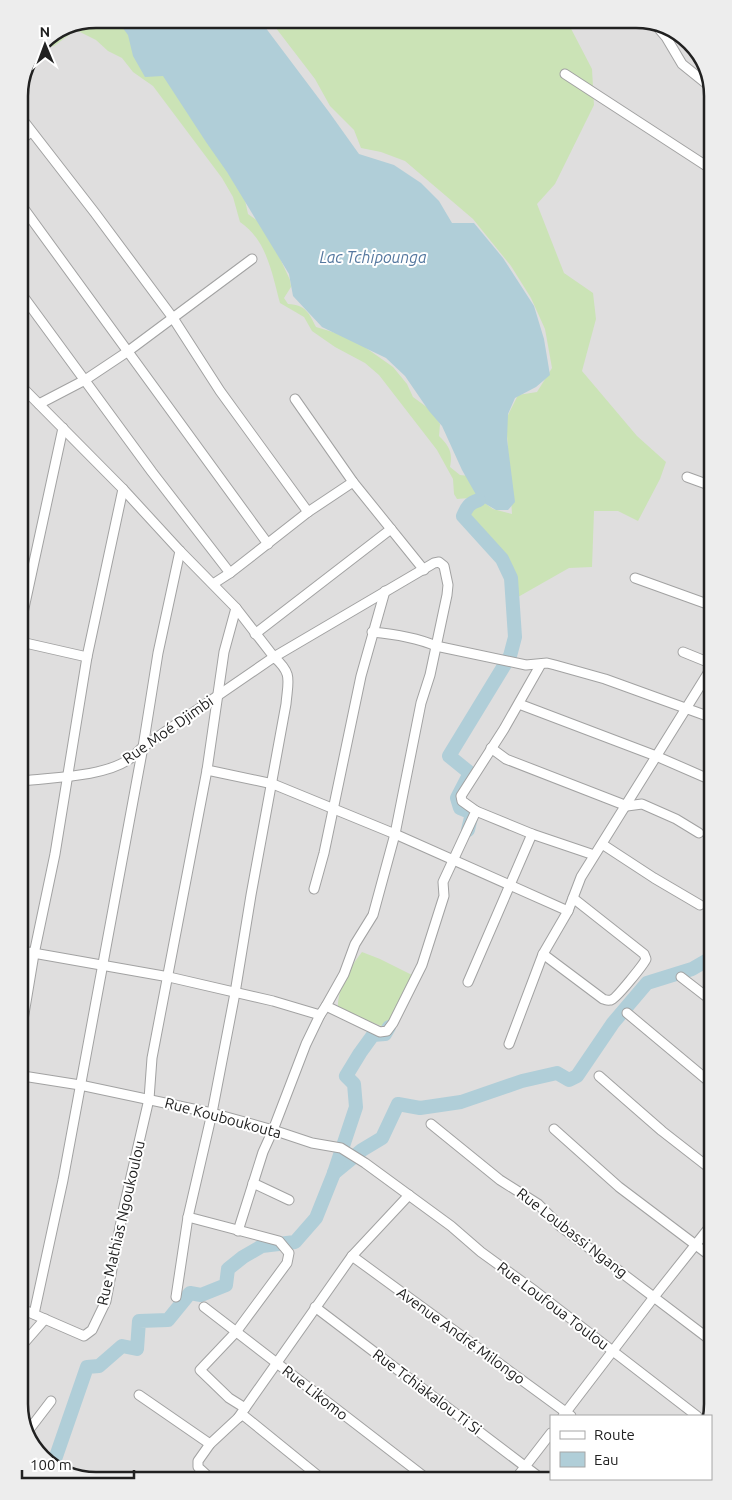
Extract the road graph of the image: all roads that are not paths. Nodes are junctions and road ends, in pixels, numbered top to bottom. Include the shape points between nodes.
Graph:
1 (661, 32) edge
2 (565, 74) dead end
3 (703, 81) edge
4 (28, 128) edge
5 (31, 132) junction
6 (28, 134) edge
7 (704, 164) edge
8 (28, 214) edge
9 (252, 259) dead end
10 (28, 303) edge
11 (174, 318) junction
12 (127, 352) junction
13 (85, 380) junction
14 (28, 393) edge
15 (295, 399) dead end
16 (39, 404) junction
17 (62, 428) junction
18 (687, 477) dead end
19 (353, 482) junction
20 (704, 483) edge
21 (123, 489) junction
22 (308, 512) junction
23 (391, 529) junction
24 (268, 544) junction
25 (180, 551) junction
26 (424, 570) junction
27 (230, 573) junction
28 (635, 578) dead end
29 (212, 584) junction
30 (28, 591) edge
31 (385, 591) junction
32 (704, 603) edge
33 (236, 608) junction
34 (372, 632) junction
35 (255, 634) junction
36 (28, 643) edge
37 (436, 646) junction
38 (683, 652) dead end
39 (87, 657) junction
40 (274, 657) junction
41 (704, 661) edge
42 (540, 664) junction
43 (704, 679) edge
44 (218, 696) junction
45 (519, 704) junction
46 (686, 707) junction
47 (704, 715) edge
48 (143, 747) junction
49 (491, 748) junction
50 (656, 756) junction
51 (207, 770) junction
52 (69, 776) junction
53 (704, 777) edge
54 (27, 780) edge
55 (272, 784) junction
56 (627, 806) junction
57 (334, 808) junction
58 (476, 811) junction
59 (700, 833) dead end
60 (395, 834) junction
61 (532, 834) junction
62 (602, 844) junction
63 (594, 856) junction
64 (453, 860) junction
65 (510, 885) junction
66 (314, 889) dead end
67 (573, 898) junction
68 (700, 905) dead end
69 (568, 911) junction
70 (27, 952) edge
71 (34, 954) junction
72 (544, 954) junction
73 (102, 966) junction
74 (169, 977) junction
75 (681, 977) dead end
76 (468, 982) dead end
77 (235, 992) junction
78 (27, 994) edge
79 (704, 995) edge
80 (326, 1006) junction
81 (627, 1013) dead end
82 (320, 1015) junction
83 (509, 1044) dead end
84 (599, 1076) dead end
85 (27, 1077) edge
86 (704, 1077) edge
87 (80, 1085) junction
88 (149, 1099) junction
89 (212, 1113) junction
90 (431, 1124) dead end
91 (554, 1129) dead end
92 (273, 1130) junction
93 (704, 1164) edge
94 (253, 1183) junction
95 (409, 1194) junction
96 (289, 1200) dead end
97 (188, 1217) junction
98 (238, 1231) junction
99 (704, 1234) edge
100 (696, 1245) junction
101 (704, 1251) edge
102 (352, 1256) junction
103 (654, 1297) junction
104 (176, 1298) dead end
105 (204, 1307) dead end
106 (315, 1307) junction
107 (27, 1311) edge
108 (34, 1314) junction
109 (45, 1319) junction
110 (236, 1332) junction
111 (704, 1335) edge
112 (27, 1340) edge
113 (613, 1351) junction
114 (276, 1363) junction
115 (139, 1395) dead end
116 (51, 1401) dead end
117 (244, 1408) junction
118 (567, 1415) edge
119 (696, 1415) edge
120 (238, 1418) junction
121 (32, 1426) edge
122 (550, 1434) edge
123 (210, 1444) junction
124 (526, 1466) junction
125 (202, 1472) edge
126 (313, 1472) edge
127 (418, 1472) edge
128 (521, 1472) edge
129 (533, 1472) edge

1 - 3 street via 682,64
2 - 7 street
4 - 5 street
5 - 6 street
5 - 11 street
8 - 12 street
9 - 11 street
10 - 13 street
11 - 12 street
11 - 22 street via 220,391
12 - 13 street
12 - 24 street
13 - 16 street
13 - 27 street
14 - 16 street
15 - 19 street
16 - 17 street
17 - 21 street
17 - 30 street
18 - 20 street
19 - 22 street
19 - 23 street
21 - 25 street
21 - 39 street
22 - 24 street
23 - 26 street
23 - 35 street
24 - 27 street
25 - 29 street
25 - 48 street via 158,654
26 - 31 street, Rue Moé Djimbi
26 - 37 street, Rue Moé Djimbi via 440,562 446,572 447,595
27 - 29 street
28 - 32 street
29 - 33 street
31 - 34 street
31 - 40 street, Rue Moé Djimbi
33 - 35 street
33 - 44 street via 224,652
34 - 37 street via 400,635
34 - 57 street
35 - 40 street
36 - 39 street
37 - 42 street via 526,665
37 - 60 street via 421,703
38 - 41 street
39 - 52 street
40 - 44 street, Rue Moé Djimbi
40 - 55 street via 289,676
42 - 45 street
42 - 46 street via 547,663 605,679
43 - 46 street
44 - 48 street, Rue Moé Djimbi
44 - 51 street
45 - 49 street
45 - 50 street
46 - 47 street
46 - 50 street
48 - 52 street, Rue Moé Djimbi via 128,760 109,768
48 - 73 street
49 - 56 street via 506,759
49 - 58 street via 461,796
50 - 53 street
50 - 56 street
51 - 55 street
51 - 74 street
52 - 54 street, Rue Moé Djimbi
52 - 71 street
55 - 57 street
55 - 77 street
56 - 59 street via 642,804
56 - 62 street
57 - 60 street
57 - 66 street
58 - 61 street
58 - 64 street
60 - 64 street
60 - 80 street via 373,915 355,944 344,974
61 - 63 street
61 - 65 street
62 - 63 street
62 - 68 street
63 - 67 street
64 - 65 street
64 - 80 street via 443,882 444,896 422,965 389,1030 380,1032
65 - 69 street
65 - 76 street
67 - 69 street
67 - 72 street via 644,954 644,964 619,994 608,1001
69 - 72 street
70 - 71 street
71 - 73 street
71 - 78 street
72 - 83 street
73 - 74 street
73 - 87 street
74 - 77 street
74 - 88 street via 152,1058
75 - 79 street
77 - 82 street
77 - 89 street
80 - 82 street
81 - 86 street
82 - 92 street
84 - 93 street
85 - 87 street, Rue Kouboukouta
87 - 88 street, Rue Kouboukouta
87 - 108 street
88 - 89 street, Rue Kouboukouta
88 - 109 street, Rue Mathias Ngoukoulou via 122,1211 106,1300 96,1322 84,1336
89 - 92 street, Rue Kouboukouta
89 - 97 street
90 - 103 street, Rue Loubassi Ngang
91 - 100 street via 619,1187
92 - 94 street
92 - 95 street, Rue Kouboukouta via 312,1143 341,1148
94 - 96 street
94 - 98 street
95 - 102 street
95 - 113 street, Rue Loufoua Toulou
97 - 98 street
97 - 104 street
98 - 110 street via 278,1241 289,1253 287,1263
99 - 100 street
100 - 101 street
100 - 103 street
102 - 106 street
102 - 118 street, Avenue André Milongo
103 - 111 street, Rue Loubassi Ngang
103 - 113 street
105 - 110 street, Rue Likomo
106 - 114 street
106 - 124 street, Rue Tchiakalou Ti Si
107 - 108 street, Rue Mathias Ngoukoulou
108 - 109 street, Rue Mathias Ngoukoulou
109 - 112 street
110 - 114 street, Rue Likomo
110 - 117 street via 200,1370
113 - 118 street
113 - 119 street, Rue Loufoua Toulou
114 - 117 street
114 - 127 street, Rue Likomo
115 - 123 street
116 - 121 street
117 - 120 street
120 - 123 street
120 - 126 street via 243,1416
122 - 124 street
123 - 125 street via 198,1461
124 - 128 street
124 - 129 street, Rue Tchiakalou Ti Si

